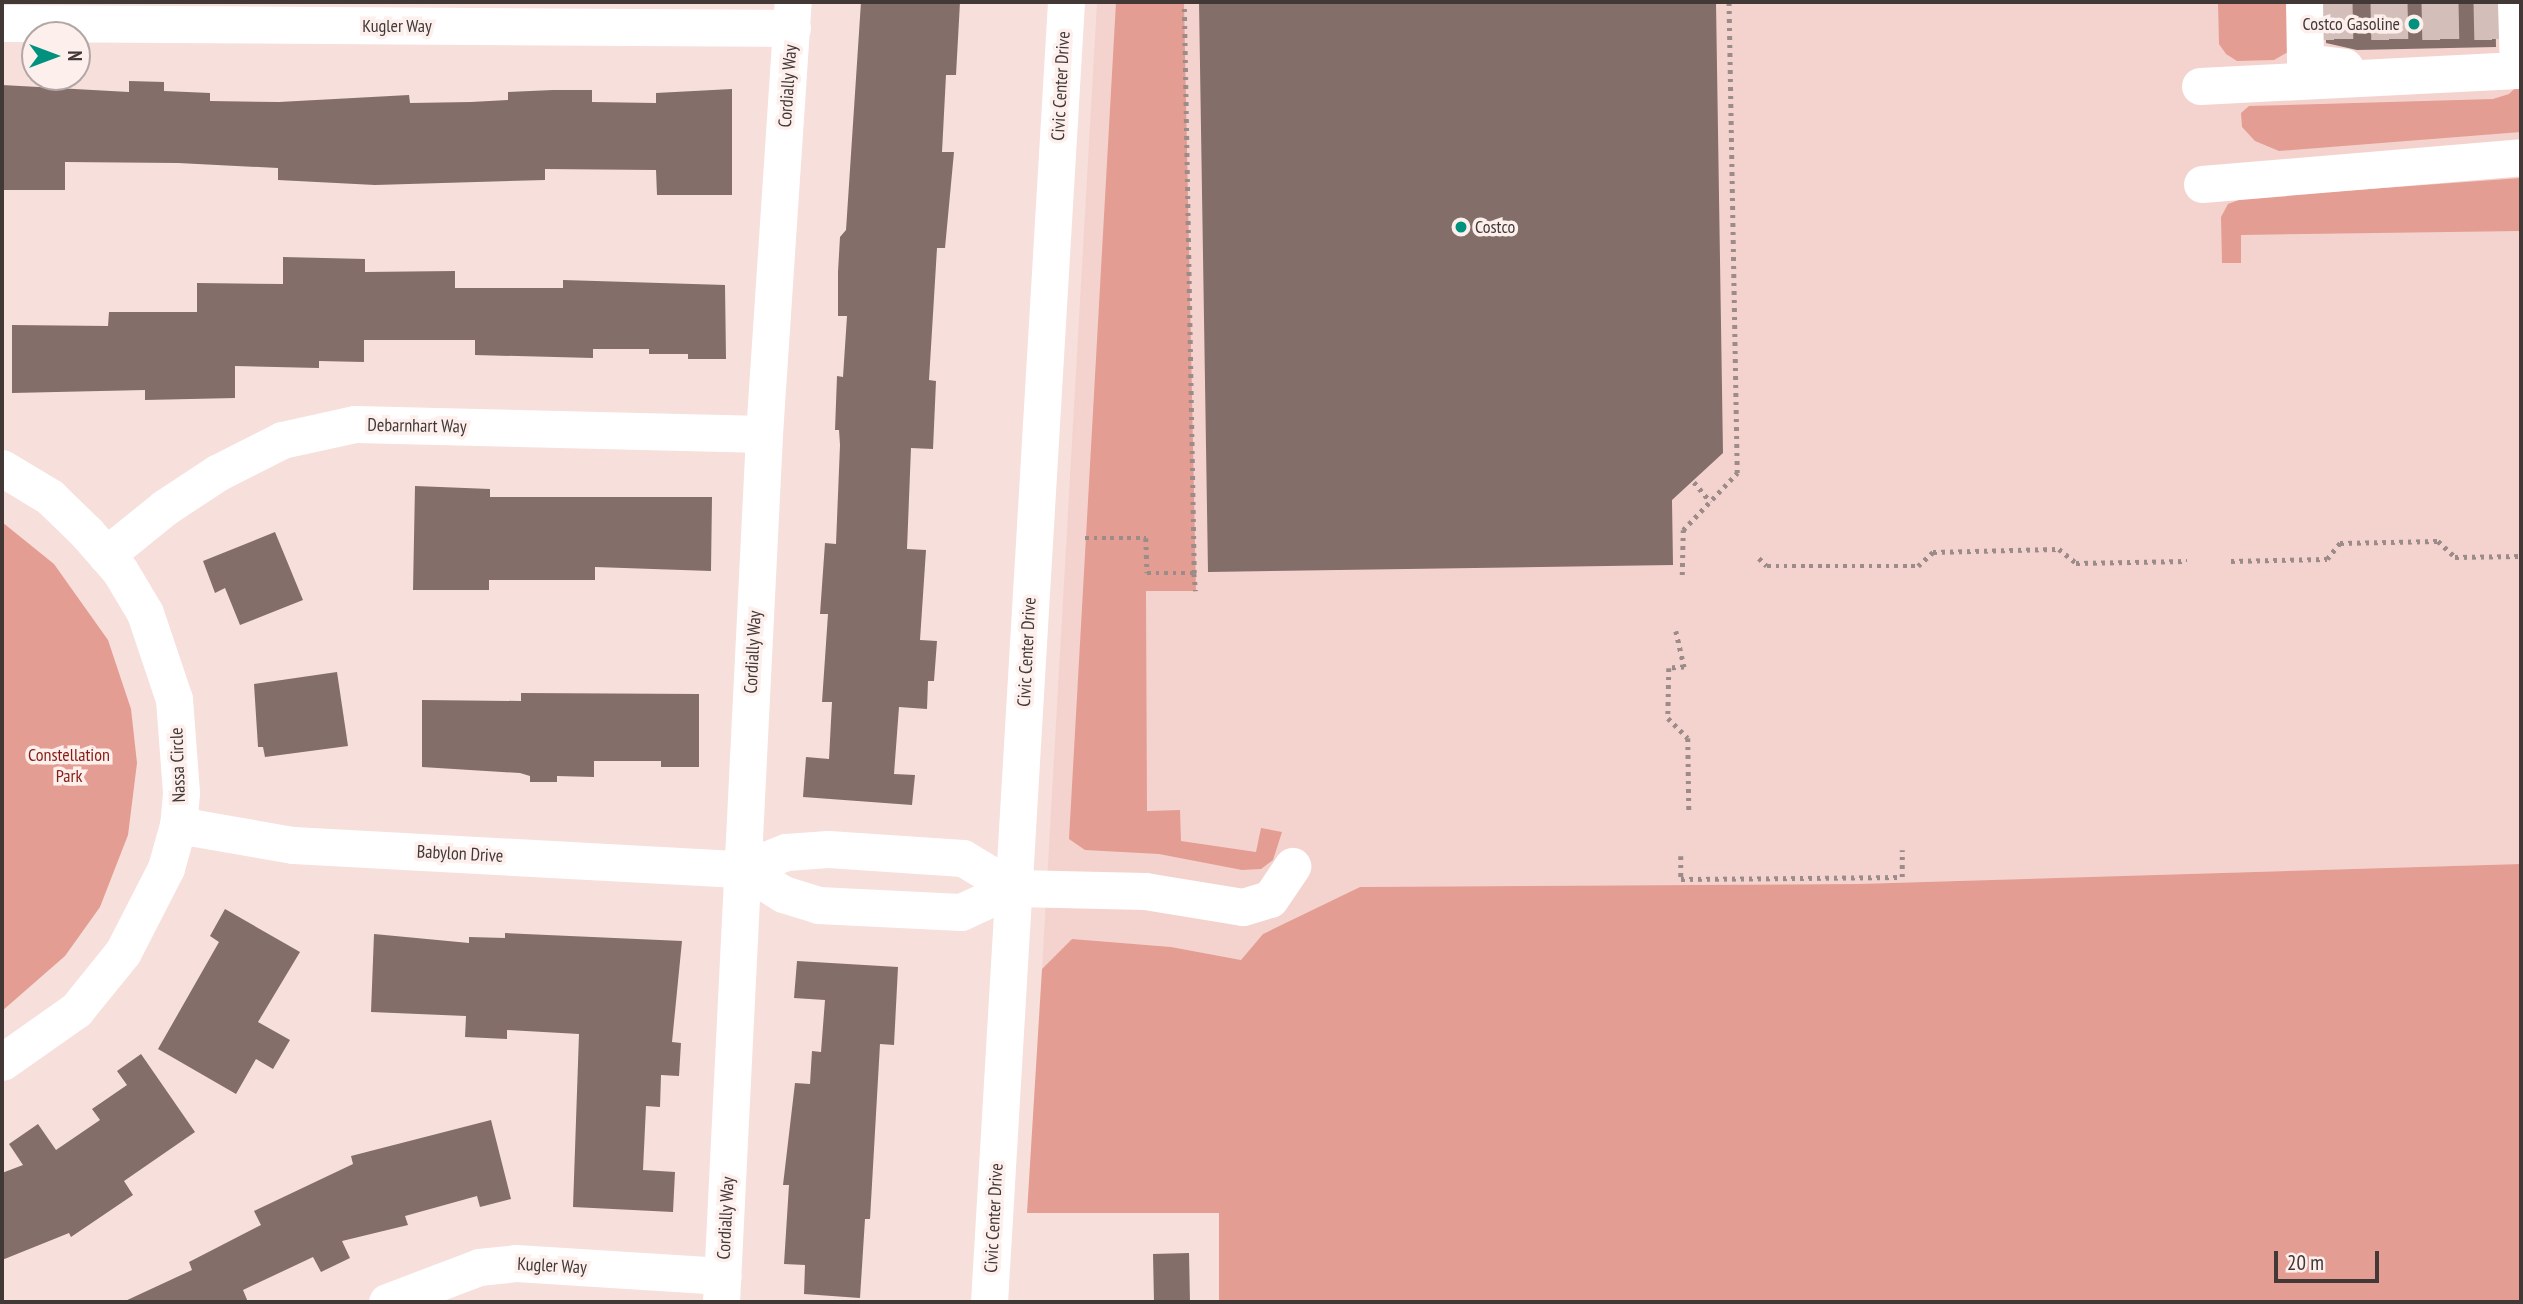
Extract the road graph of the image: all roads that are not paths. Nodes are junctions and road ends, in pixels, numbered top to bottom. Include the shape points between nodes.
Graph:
1 (1066, 2) edge
2 (2304, 2) edge
3 (2516, 2) edge
4 (793, 15) edge
5 (2, 23) edge
6 (2493, 47) dead end
7 (2441, 48) tunnel mouth
8 (2390, 49) tunnel mouth
9 (2335, 50) dead end
10 (2417, 75) junction
11 (2200, 86) dead end
12 (2521, 157) edge
13 (2202, 184) dead end
14 (764, 433) junction
15 (2, 468) edge
16 (106, 555) junction
17 (178, 825) junction
18 (1292, 866) dead end
19 (743, 869) junction
20 (1013, 888) junction
21 (2, 1062) edge
22 (722, 1289) edge
23 (387, 1302) edge
24 (989, 1302) edge

1 - 20 street, Civic Center Drive
2 - 10 street via 2305,62
3 - 10 street via 2518,70
4 - 5 street, Kugler Way
4 - 14 street, Cordially Way
6 - 10 street via 2492,57
7 - 10 street via 2441,57
8 - 10 street via 2390,60
9 - 10 street via 2336,56
10 - 11 street
12 - 13 street
14 - 16 street, Debarnhart Way via 355,424 282,440 217,473
14 - 19 street, Cordially Way
15 - 16 street, Nassa Circle via 50,497
16 - 17 street, Nassa Circle via 145,613 174,699 181,760
17 - 19 street, Babylon Drive via 293,845
17 - 21 street, Nassa Circle via 150,906 110,971 57,1027
18 - 20 street via 1270,899 1243,907 1145,891
19 - 20 street, Babylon Drive via 786,852 963,858
19 - 20 street, Babylon Drive via 783,894 818,905 961,912
19 - 22 street, Cordially Way
20 - 24 street, Civic Center Drive
22 - 23 street, Kugler Way via 516,1263 479,1267

